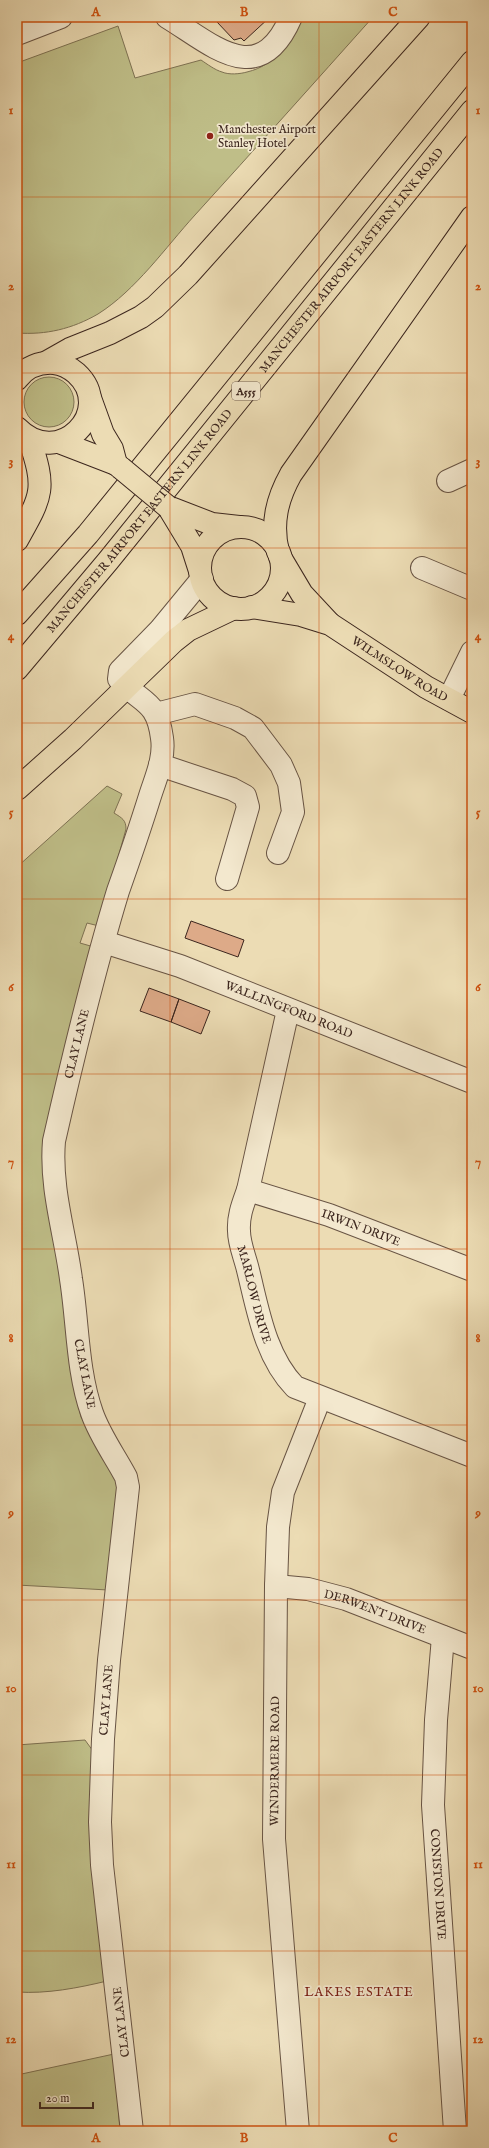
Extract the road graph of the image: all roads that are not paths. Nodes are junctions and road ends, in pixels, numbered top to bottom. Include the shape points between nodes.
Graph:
1 (61, 17) edge
2 (167, 17) edge
3 (291, 17) edge
4 (419, 17) edge
5 (17, 34) edge
6 (472, 62) edge
7 (472, 111) edge
8 (472, 217) edge
9 (17, 359) edge
10 (43, 363) junction
11 (17, 379) edge
12 (89, 397) junction
13 (23, 433) edge
14 (59, 442) junction
15 (118, 466) junction
16 (472, 470) edge
17 (448, 481) dead end
18 (168, 507) junction
19 (240, 527) junction
20 (17, 540) edge
21 (279, 554) junction
22 (422, 568) dead end
23 (201, 576) junction
24 (472, 590) edge
25 (243, 608) junction
26 (17, 614) edge
27 (330, 624) junction
28 (472, 652) edge
29 (17, 669) edge
30 (126, 686) junction
31 (449, 699) junction
32 (472, 712) edge
33 (156, 714) junction
34 (160, 765) junction
35 (17, 789) edge
36 (278, 854) dead end
37 (227, 879) dead end
38 (104, 942) junction
39 (288, 1010) junction
40 (472, 1082) edge
41 (248, 1190) junction
42 (472, 1270) edge
43 (320, 1398) junction
44 (472, 1456) edge
45 (276, 1586) junction
46 (443, 1637) junction
47 (472, 1648) edge
48 (132, 2131) edge
49 (298, 2131) edge
50 (455, 2131) edge

1 - 5 street
2 - 3 street via 228,54 250,59 262,56 281,34
4 - 10 main road via 164,299 141,317 70,348
6 - 26 main road, A555 via 88,534
7 - 29 main road, MANCHESTER AIRPORT EASTERN LINK ROAD / A555 via 123,543
8 - 21 main road via 290,474 275,514 275,537
9 - 10 main road
10 - 11 main road via 28,368
10 - 12 main road via 59,363 71,368 81,377
12 - 14 main road via 87,418 82,427 74,435
12 - 15 main road
13 - 14 main road via 44,443
13 - 20 main road via 39,466 41,488 35,508
14 - 15 main road
15 - 18 main road, bridge
16 - 17 street
18 - 19 main road via 212,524
18 - 23 main road via 192,546
19 - 21 main road via 263,534 271,540
19 - 23 main road via 220,533 211,540 201,559
21 - 25 main road via 281,574 276,588 266,600
21 - 27 main road, WILMSLOW ROAD via 302,594
22 - 24 street
23 - 25 main road via 212,597 220,603
23 - 30 street via 160,630 120,671 119,679
25 - 27 main road, WILMSLOW ROAD via 301,615
25 - 30 main road via 188,630
27 - 31 main road, WILMSLOW ROAD via 426,687
28 - 31 street
30 - 33 street, CLAY LANE via 151,705
30 - 35 main road via 73,739
31 - 32 main road, WILMSLOW ROAD
33 - 34 street, CLAY LANE via 164,752
33 - 36 street via 195,704 235,718 253,728 281,765 289,783 293,812
34 - 37 street via 232,788 245,796 248,807
34 - 38 street, CLAY LANE
38 - 39 street, WALLINGFORD ROAD via 180,966
38 - 48 street, CLAY LANE via 75,1048 56,1136 53,1179 71,1279 80,1359 88,1399 98,1427 126,1477 128,1487 109,1660 102,1744 100,1822 103,1871
39 - 40 street, WALLINGFORD ROAD
39 - 41 street, MARLOW DRIVE
41 - 42 street, IRWIN DRIVE via 329,1216
41 - 43 street, MARLOW DRIVE via 239,1216 239,1232 262,1323 274,1358 283,1375 295,1387
43 - 44 street, MARLOW DRIVE
43 - 45 street, WINDERMERE ROAD via 283,1492 278,1527
45 - 46 street, DERWENT DRIVE via 308,1589 346,1599
45 - 49 street, WINDERMERE ROAD via 274,1839
46 - 47 street, DERWENT DRIVE
46 - 50 street, CONISTON DRIVE via 436,1720 433,1805

